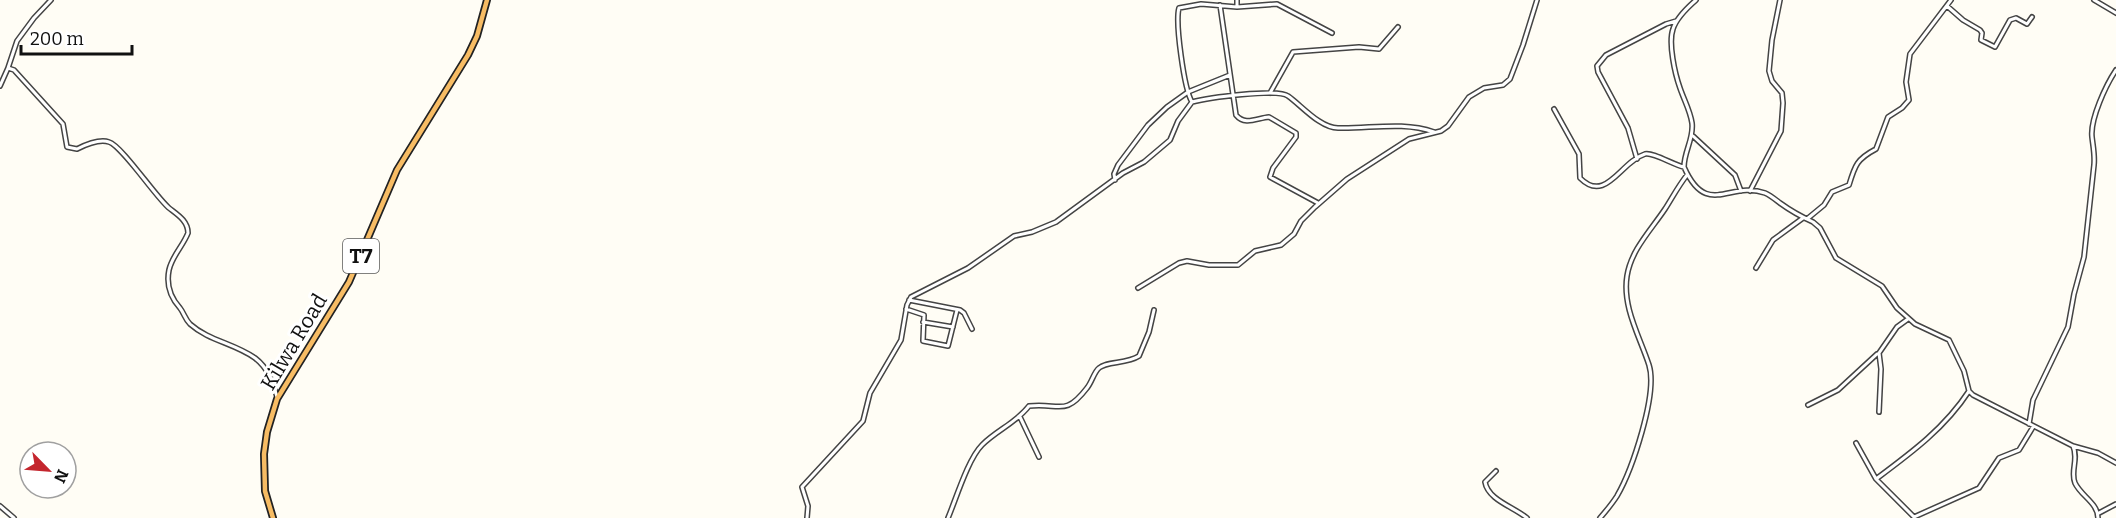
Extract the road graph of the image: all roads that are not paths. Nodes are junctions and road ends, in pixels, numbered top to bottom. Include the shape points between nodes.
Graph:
1 (51, 0) edge
2 (488, 0) edge
3 (1186, 0) edge
4 (1237, 0) edge
5 (1537, 0) edge
6 (1686, 0) edge
7 (1696, 0) edge
8 (1780, 0) edge
9 (1951, 0) edge
10 (2094, 0) edge
11 (1220, 5) junction
12 (1691, 5) junction
13 (1186, 6) junction
14 (1947, 6) junction
15 (1237, 7) junction
16 (2116, 13) edge
17 (2032, 17) dead end
18 (1676, 21) junction
19 (1398, 27) dead end
20 (1332, 33) dead end
21 (8, 68) junction
22 (2116, 70) edge
23 (1231, 75) junction
24 (0, 86) edge
25 (1188, 92) junction
26 (1270, 93) junction
27 (1235, 96) junction
28 (1192, 102) junction
29 (1554, 109) dead end
30 (1434, 132) junction
31 (1693, 136) junction
32 (1637, 159) junction
33 (1684, 167) junction
34 (1688, 175) junction
35 (1115, 180) junction
36 (1741, 191) junction
37 (1750, 191) junction
38 (1318, 203) junction
39 (1805, 219) junction
40 (1756, 268) dead end
41 (1138, 288) dead end
42 (909, 300) junction
43 (906, 309) junction
44 (957, 310) junction
45 (1154, 310) dead end
46 (1908, 319) junction
47 (923, 322) junction
48 (953, 327) junction
49 (972, 329) dead end
50 (1879, 353) junction
51 (1969, 392) junction
52 (278, 399) junction
53 (1808, 405) dead end
54 (1880, 412) dead end
55 (1020, 417) junction
56 (2031, 426) junction
57 (1856, 443) dead end
58 (2073, 446) junction
59 (1039, 457) dead end
60 (2116, 463) edge
61 (1496, 471) dead end
62 (1876, 479) junction
63 (2116, 504) edge
64 (0, 506) edge
65 (2098, 516) edge
66 (14, 518) edge
67 (273, 518) edge
68 (807, 518) edge
69 (948, 518) edge
70 (1527, 518) edge
71 (1600, 518) edge

1 - 21 street via 18,41
2 - 52 highway, Kilwa Road / T7 via 468,55 395,174 349,282
3 - 13 street
4 - 15 street
5 - 30 street via 1510,79 1469,98 1448,126
6 - 12 street
7 - 12 street
8 - 37 street via 1769,71 1782,93 1780,131
9 - 14 street
10 - 16 street
11 - 13 street
11 - 15 street
11 - 23 street
12 - 18 street
13 - 25 street via 1178,10
14 - 17 street via 1980,30 1981,40 1995,47 2010,20 2016,18 2027,24
14 - 39 street via 1910,54 1906,82 1909,100 1888,117 1876,149 1857,163 1849,185 1832,192 1824,205
15 - 20 street via 1278,4
18 - 31 street via 1671,39 1674,60 1692,119
18 - 32 street via 1606,54 1598,66 1628,128
19 - 26 street via 1379,49 1293,52
21 - 24 street
21 - 52 street via 16,71 63,124 67,147 111,143 185,222 188,233 171,262 168,278 174,300 187,322 210,338 256,359 274,381
22 - 56 street via 2096,113 2084,257 2068,327 2033,400
23 - 25 street
23 - 27 street
25 - 28 street
25 - 35 street via 1148,125 1118,165
26 - 27 street
26 - 30 street via 1286,94 1334,128 1399,126
27 - 28 street
27 - 38 street via 1236,115 1240,119 1268,117 1297,134 1270,177
28 - 35 street via 1168,141 1148,160
29 - 32 street via 1579,154 1582,180 1601,187
30 - 38 street via 1409,139
31 - 33 street
31 - 36 street via 1735,176
32 - 33 street via 1653,154
33 - 34 street
34 - 36 street via 1701,192 1722,195
34 - 71 street via 1646,234 1628,270 1626,289 1630,307 1650,367 1649,395 1640,438 1626,476
35 - 42 street via 1056,222 1014,236 968,268
36 - 37 street
37 - 39 street via 1765,193
38 - 41 street via 1288,240 1255,250 1238,265 1184,262
39 - 40 street via 1773,240
39 - 46 street via 1820,228 1836,258 1881,286
42 - 43 street
42 - 44 street
43 - 47 street via 924,315
43 - 68 street via 902,338 870,393 863,422 802,487
44 - 48 street
44 - 49 street via 964,313
45 - 55 street via 1139,356 1100,367 1072,404 1031,405
46 - 50 street via 1897,327
46 - 51 street via 1948,340 1964,371
47 - 48 street
47 - 48 street via 923,341 942,345 950,344
50 - 53 street via 1838,390
50 - 54 street
51 - 56 street
51 - 62 street via 1939,428
52 - 67 highway, Kilwa Road / T7 via 264,454 265,491
55 - 59 street
55 - 69 street via 979,448
56 - 58 street
56 - 62 street via 2019,450 1999,458 1979,488 1914,517
57 - 62 street
58 - 60 street
58 - 65 street via 2074,480
61 - 70 street via 1485,482 1486,487
63 - 65 street
64 - 66 street

